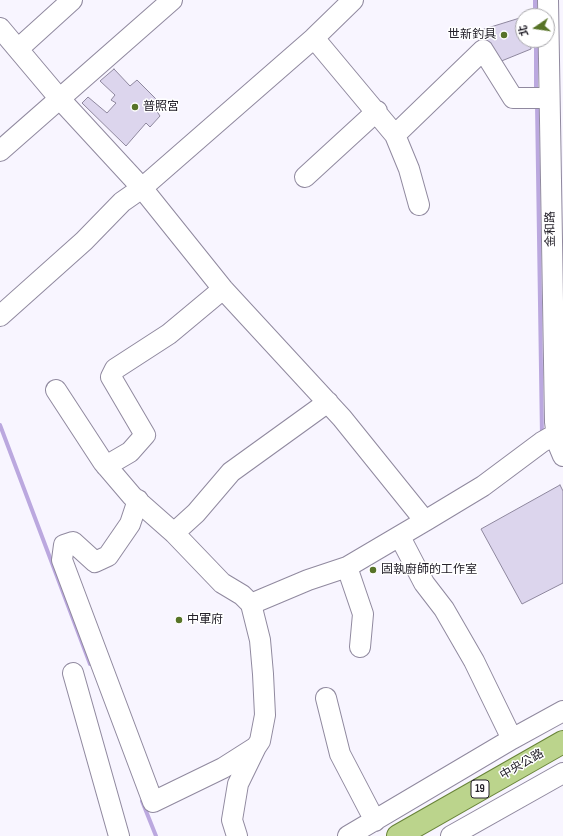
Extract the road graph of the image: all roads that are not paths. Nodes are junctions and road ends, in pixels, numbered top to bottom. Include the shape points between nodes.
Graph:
1 (72, 0) edge
2 (172, 0) edge
3 (353, 0) edge
4 (548, 0) edge
5 (0, 28) edge
6 (314, 38) junction
7 (18, 49) junction
8 (59, 98) junction
9 (549, 98) junction
10 (377, 111) junction
11 (395, 134) junction
12 (0, 151) edge
13 (305, 177) dead end
14 (557, 186) edge
15 (142, 188) junction
16 (418, 205) dead end
17 (223, 288) junction
18 (0, 316) edge
19 (56, 390) dead end
20 (328, 402) junction
21 (556, 434) junction
22 (563, 456) edge
23 (106, 466) junction
24 (138, 500) junction
25 (425, 521) junction
26 (174, 533) junction
27 (400, 537) junction
28 (347, 567) junction
29 (251, 604) junction
30 (360, 647) dead end
31 (73, 673) dead end
32 (326, 698) dead end
33 (563, 711) edge
34 (512, 739) junction
35 (563, 742) edge
36 (256, 746) junction
37 (563, 773) edge
38 (375, 821) junction
39 (119, 836) edge
40 (237, 836) edge
41 (348, 836) edge
42 (398, 836) edge
43 (451, 836) edge

1 - 7 street
2 - 8 street
3 - 6 street
4 - 9 street, 金和路
5 - 7 street
6 - 10 street
6 - 15 street
7 - 8 street
8 - 12 street
8 - 15 street
9 - 11 street via 513,98 483,50
9 - 14 street, 金和路
10 - 11 street
10 - 13 street
11 - 16 street via 409,170
14 - 21 street, 金和路
15 - 17 street
15 - 18 street via 122,202 84,241
17 - 20 street
17 - 23 street via 169,334 115,369 111,377 145,435 130,452
19 - 23 street
20 - 25 street
20 - 26 street via 232,472 196,513
21 - 22 street, 金和路
21 - 25 street via 483,486
23 - 24 street
24 - 26 street
24 - 36 street via 130,524 108,556 95,562 73,542 64,545 62,560 153,802 223,768
25 - 27 street
26 - 29 street via 222,583 242,595
27 - 28 street
27 - 34 street via 424,583 444,609 474,661
28 - 29 street
28 - 30 street via 363,614
29 - 36 street via 260,640 264,681 265,715 260,741
31 - 39 street
32 - 38 street via 340,754
33 - 34 street
34 - 38 street
35 - 42 main road, 中央公路 / 19
36 - 40 street via 238,784 232,820
37 - 43 street
38 - 41 street

